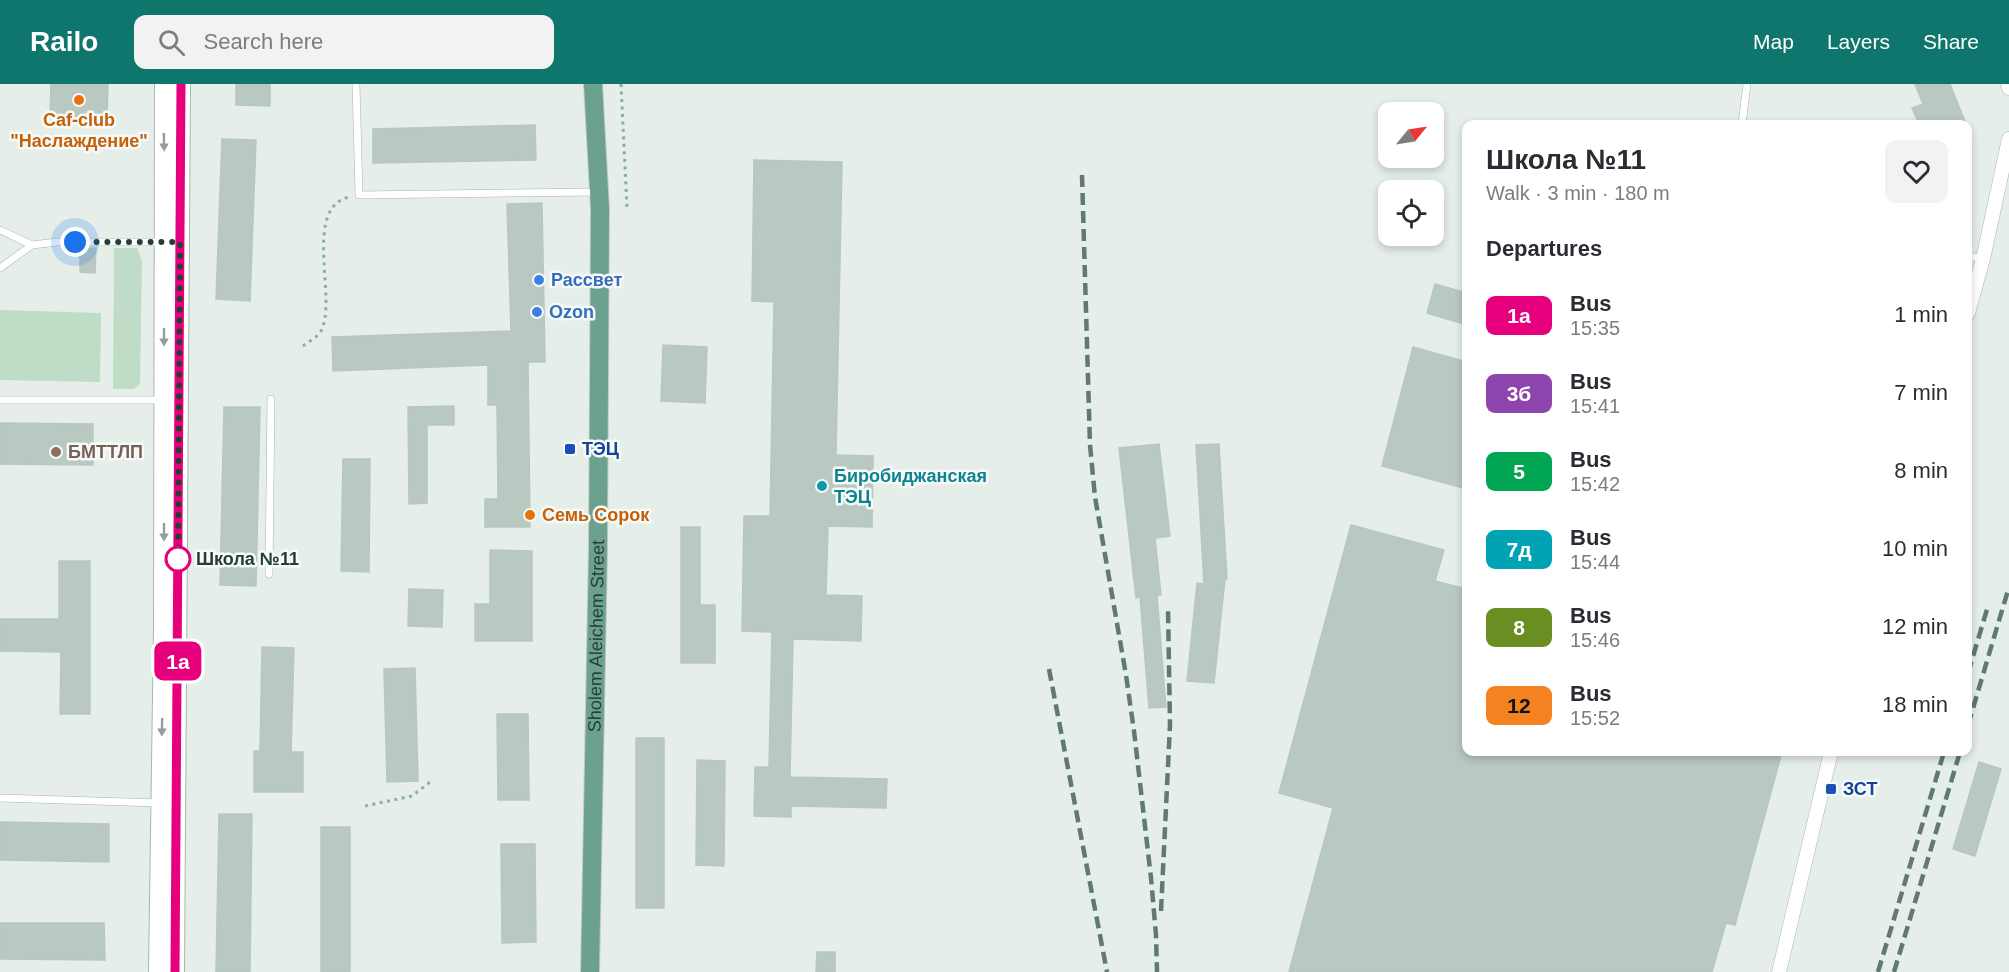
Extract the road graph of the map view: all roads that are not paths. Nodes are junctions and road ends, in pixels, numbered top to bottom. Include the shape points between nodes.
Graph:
1 (164, 84) edge
2 (181, 84) edge
3 (356, 84) edge
4 (593, 84) edge
5 (1747, 84) edge
6 (1742, 120) edge
7 (2009, 139) edge
8 (600, 192) junction
9 (0, 230) edge
10 (172, 242) junction
11 (32, 245) junction
12 (1972, 257) edge
13 (1983, 259) junction
14 (0, 268) edge
15 (1972, 299) edge
16 (271, 399) dead end
17 (0, 400) edge
18 (171, 400) junction
19 (268, 574) dead end
20 (1830, 756) edge
21 (0, 798) edge
22 (169, 804) junction
23 (158, 972) edge
24 (175, 972) edge
25 (590, 972) edge
26 (1779, 972) edge

1 -> 10 main road
2 - 10 main road
3 - 8 lane via 359,195
4 - 8 main road, Sholem Aleichem Street
5 - 6 lane
7 - 13 street
8 - 25 main road, Sholem Aleichem Street
9 - 11 lane
10 - 11 lane
10 - 18 main road
11 - 14 lane
12 - 13 lane
13 - 15 street
16 - 19 lane
17 - 18 lane
18 - 22 main road
20 - 26 street
21 - 22 lane
22 - 23 main road
22 - 24 main road

